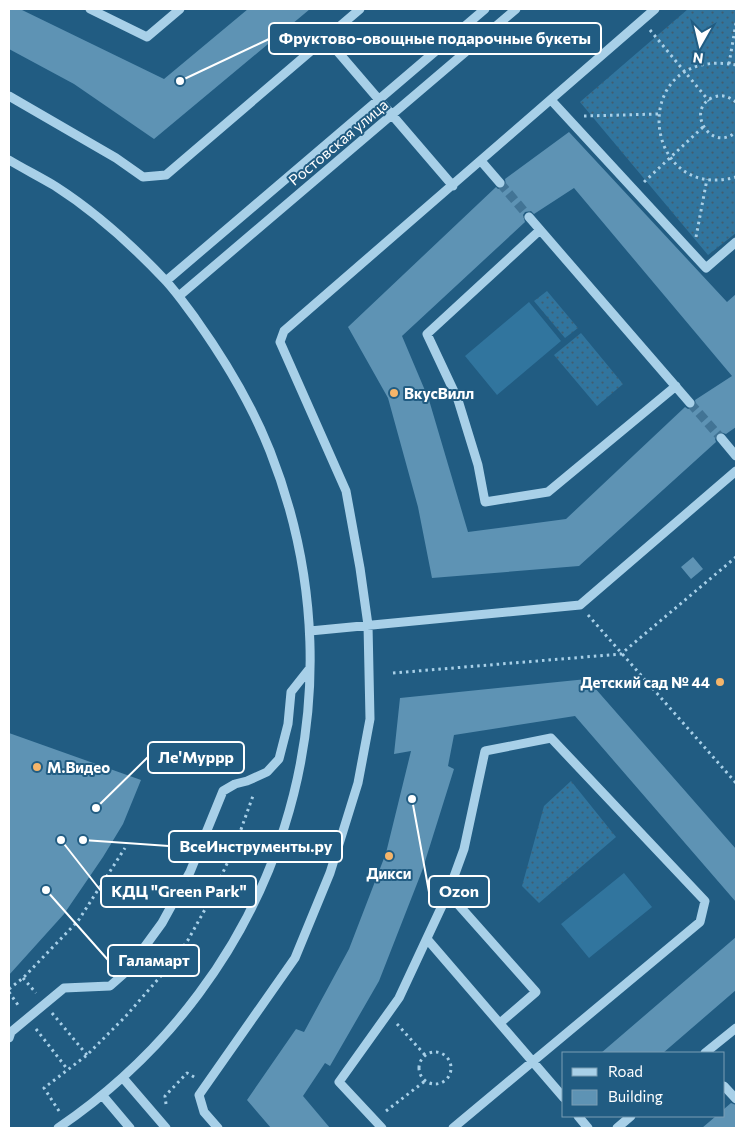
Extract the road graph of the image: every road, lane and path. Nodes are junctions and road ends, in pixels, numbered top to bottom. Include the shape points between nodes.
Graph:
1 (90, 9) edge
2 (180, 9) edge
3 (485, 9) edge
4 (516, 9) edge
5 (655, 9) edge
6 (355, 10) edge
7 (642, 20) junction
8 (736, 23) edge
9 (326, 38) junction
10 (729, 64) junction
11 (736, 65) edge
12 (685, 72) junction
13 (9, 96) edge
14 (379, 99) junction
15 (551, 100) junction
16 (709, 101) junction
17 (736, 102) edge
18 (392, 114) junction
19 (659, 114) junction
20 (566, 117) junction
21 (703, 127) junction
22 (736, 133) edge
23 (671, 158) junction
24 (9, 160) edge
25 (481, 161) junction
26 (736, 177) edge
27 (707, 179) junction
28 (500, 183) tunnel mouth
29 (453, 186) junction
30 (634, 191) junction
31 (529, 217) tunnel mouth
32 (540, 230) junction
33 (736, 242) edge
34 (693, 254) junction
35 (166, 281) junction
36 (179, 296) junction
37 (676, 386) junction
38 (690, 403) tunnel mouth
39 (721, 438) tunnel mouth
40 (736, 456) edge
41 (736, 472) edge
42 (736, 558) edge
43 (580, 605) junction
44 (368, 625) junction
45 (310, 631) junction
46 (621, 654) junction
47 (310, 668) junction
48 (393, 673) dead end
49 (258, 776) junction
50 (736, 782) edge
51 (125, 848) dead end
52 (448, 893) junction
53 (427, 939) junction
54 (23, 978) junction
55 (9, 991) edge
56 (44, 1003) junction
57 (388, 1014) junction
58 (27, 1017) junction
59 (500, 1023) junction
60 (736, 1028) edge
61 (9, 1038) edge
62 (706, 1052) edge
63 (87, 1055) junction
64 (425, 1055) junction
65 (533, 1061) junction
66 (68, 1070) junction
67 (123, 1078) junction
68 (425, 1081) junction
69 (207, 1085) junction
70 (725, 1087) edge
71 (44, 1088) dead end
72 (103, 1096) junction
73 (562, 1096) edge
74 (736, 1099) edge
75 (169, 1108) dead end
76 (579, 1117) edge
77 (630, 1117) edge
78 (375, 1120) junction
79 (58, 1128) edge
80 (130, 1128) edge
81 (166, 1128) edge
82 (218, 1128) edge
83 (382, 1128) edge
84 (453, 1128) edge
85 (588, 1128) edge
86 (616, 1128) edge

1 - 2 street via 147,37
3 - 14 street, Ростовская улица
4 - 18 street, Ростовская улица
5 - 7 street
6 - 9 street
7 - 12 path
7 - 15 street
8 - 10 path
9 - 13 street via 166,175 143,177
9 - 14 street
10 - 11 path
10 - 12 path via 703,64
12 - 16 path
12 - 19 path via 672,83
14 - 18 street
14 - 35 street, Ростовская улица
15 - 20 street
15 - 25 street
16 - 17 path via 724,96
16 - 21 path via 702,109
18 - 29 street
18 - 36 street, Ростовская улица
19 - 20 path
19 - 23 path via 661,141
20 - 30 street
21 - 22 path via 719,138
21 - 23 path
23 - 27 path via 686,172
23 - 30 path
24 - 35 street via 57,188 107,225
25 - 28 street
25 - 29 street
26 - 27 path
27 - 34 path
29 - 44 street via 284,331 280,342 346,491
30 - 34 street
31 - 32 street
32 - 37 street
32 - 37 street via 427,334 458,400 485,502 548,492
33 - 34 street via 706,268
35 - 36 street
36 - 45 street via 221,354 252,410 284,487 302,558
37 - 38 street
39 - 40 street
41 - 43 street
42 - 46 path
43 - 44 street
43 - 46 path
44 - 45 street
44 - 69 street via 370,719 358,783 330,873 295,958
45 - 47 street
46 - 48 path
46 - 50 path
47 - 49 street via 291,692 288,724 279,759 267,772
47 - 67 street via 308,715 298,780 285,828 267,875 246,921 192,1005
49 - 56 street via 223,791 190,872 162,923 127,971 110,986 64,988
49 - 63 path via 234,849 188,940 125,1017
51 - 54 path via 78,921
52 - 53 street
52 - 59 street via 536,992
52 - 65 street via 464,849 485,751 551,738 705,901 700,922
53 - 57 street
53 - 59 street
54 - 55 path
54 - 56 path
55 - 58 path
56 - 58 street
56 - 63 path
57 - 64 path
57 - 78 street via 339,1082
58 - 61 street
58 - 66 path
59 - 65 street
60 - 62 street
63 - 66 path
64 - 68 path via 419,1070
64 - 68 path via 437,1052 445,1055 451,1070 441,1083
65 - 73 street
65 - 84 street
66 - 71 path
67 - 72 street
67 - 81 street
68 - 78 path
69 - 75 path via 186,1073 165,1096
69 - 82 street via 200,1095 204,1112
70 - 74 street
72 - 79 street
72 - 80 street
76 - 85 street
77 - 86 street
78 - 83 street

